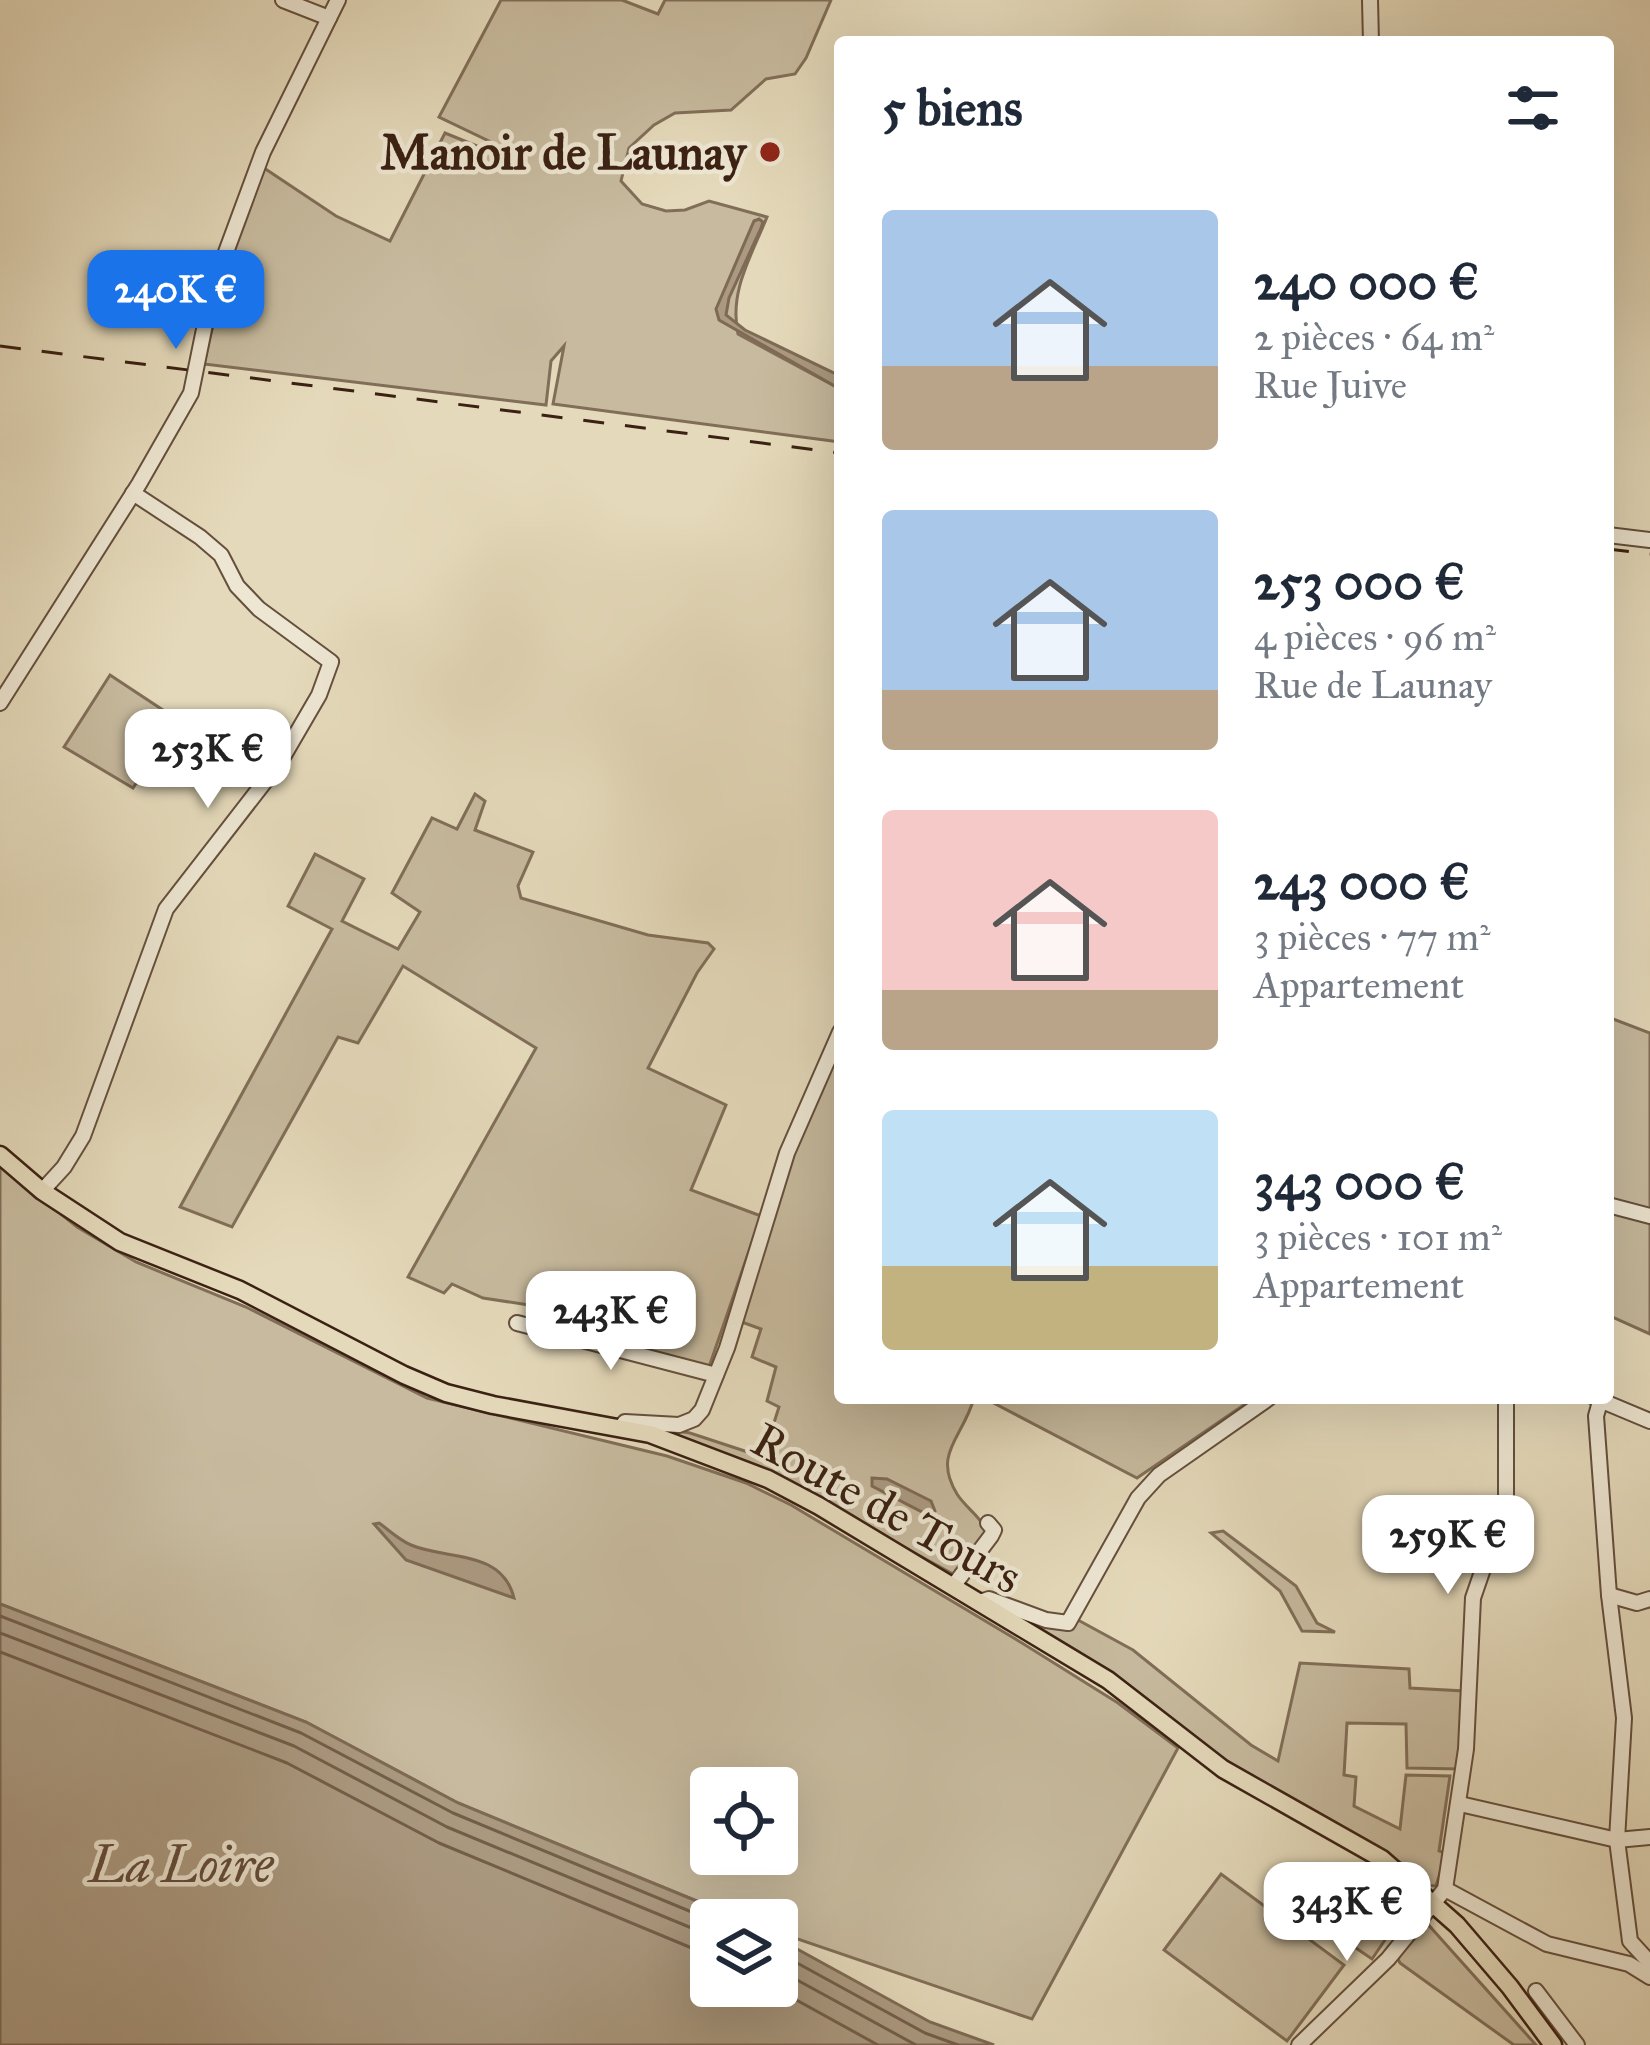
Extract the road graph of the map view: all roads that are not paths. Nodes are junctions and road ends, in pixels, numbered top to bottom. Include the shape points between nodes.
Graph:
1 (283, 0) edge
2 (338, 0) edge
3 (1370, 0) edge
4 (329, 17) junction
5 (1371, 36) edge
6 (133, 493) junction
7 (1614, 536) edge
8 (1650, 540) edge
9 (0, 703) edge
10 (834, 1046) edge
11 (0, 1155) edge
12 (42, 1191) junction
13 (1614, 1207) edge
14 (1650, 1216) edge
15 (517, 1323) dead end
16 (716, 1376) junction
17 (1260, 1404) edge
18 (1505, 1404) edge
19 (1598, 1404) edge
20 (1608, 1404) edge
21 (1650, 1421) edge
22 (620, 1427) junction
23 (988, 1523) dead end
24 (954, 1585) junction
25 (1609, 1594) junction
26 (1650, 1599) edge
27 (980, 1602) junction
28 (1460, 1804) junction
29 (1650, 1837) edge
30 (1617, 1840) junction
31 (1435, 1900) junction
32 (1650, 1963) edge
33 (1650, 1977) edge
34 (1536, 1990) dead end
35 (1299, 2045) edge
36 (1552, 2045) edge
37 (1576, 2045) edge

1 - 4 street
2 - 4 street
3 - 5 street
4 - 6 street via 263,152 218,272 191,393
6 - 9 street
6 - 12 street via 200,537 259,609 331,662 280,761 166,909 83,1136
7 - 8 street
10 - 16 street via 787,1153
11 - 12 main road, Route de Tours
12 - 22 main road, Route de Tours via 120,1242 240,1290 446,1393
13 - 14 street
15 - 16 street
16 - 22 street via 694,1419
17 - 27 street via 1138,1498 1068,1623
18 - 28 street via 1506,1502 1473,1598
19 - 25 street
20 - 21 street
22 - 24 main road, Route de Tours via 768,1479
23 - 24 street via 991,1537
24 - 27 main road, Route de Tours
25 - 26 street
25 - 30 street via 1624,1718
27 - 31 main road, Route de Tours via 1108,1680 1223,1769
28 - 30 street
28 - 31 street
29 - 30 street
30 - 32 street via 1630,1940
31 - 33 street
31 - 35 street
31 - 36 main road, Route de Tours
34 - 37 street

